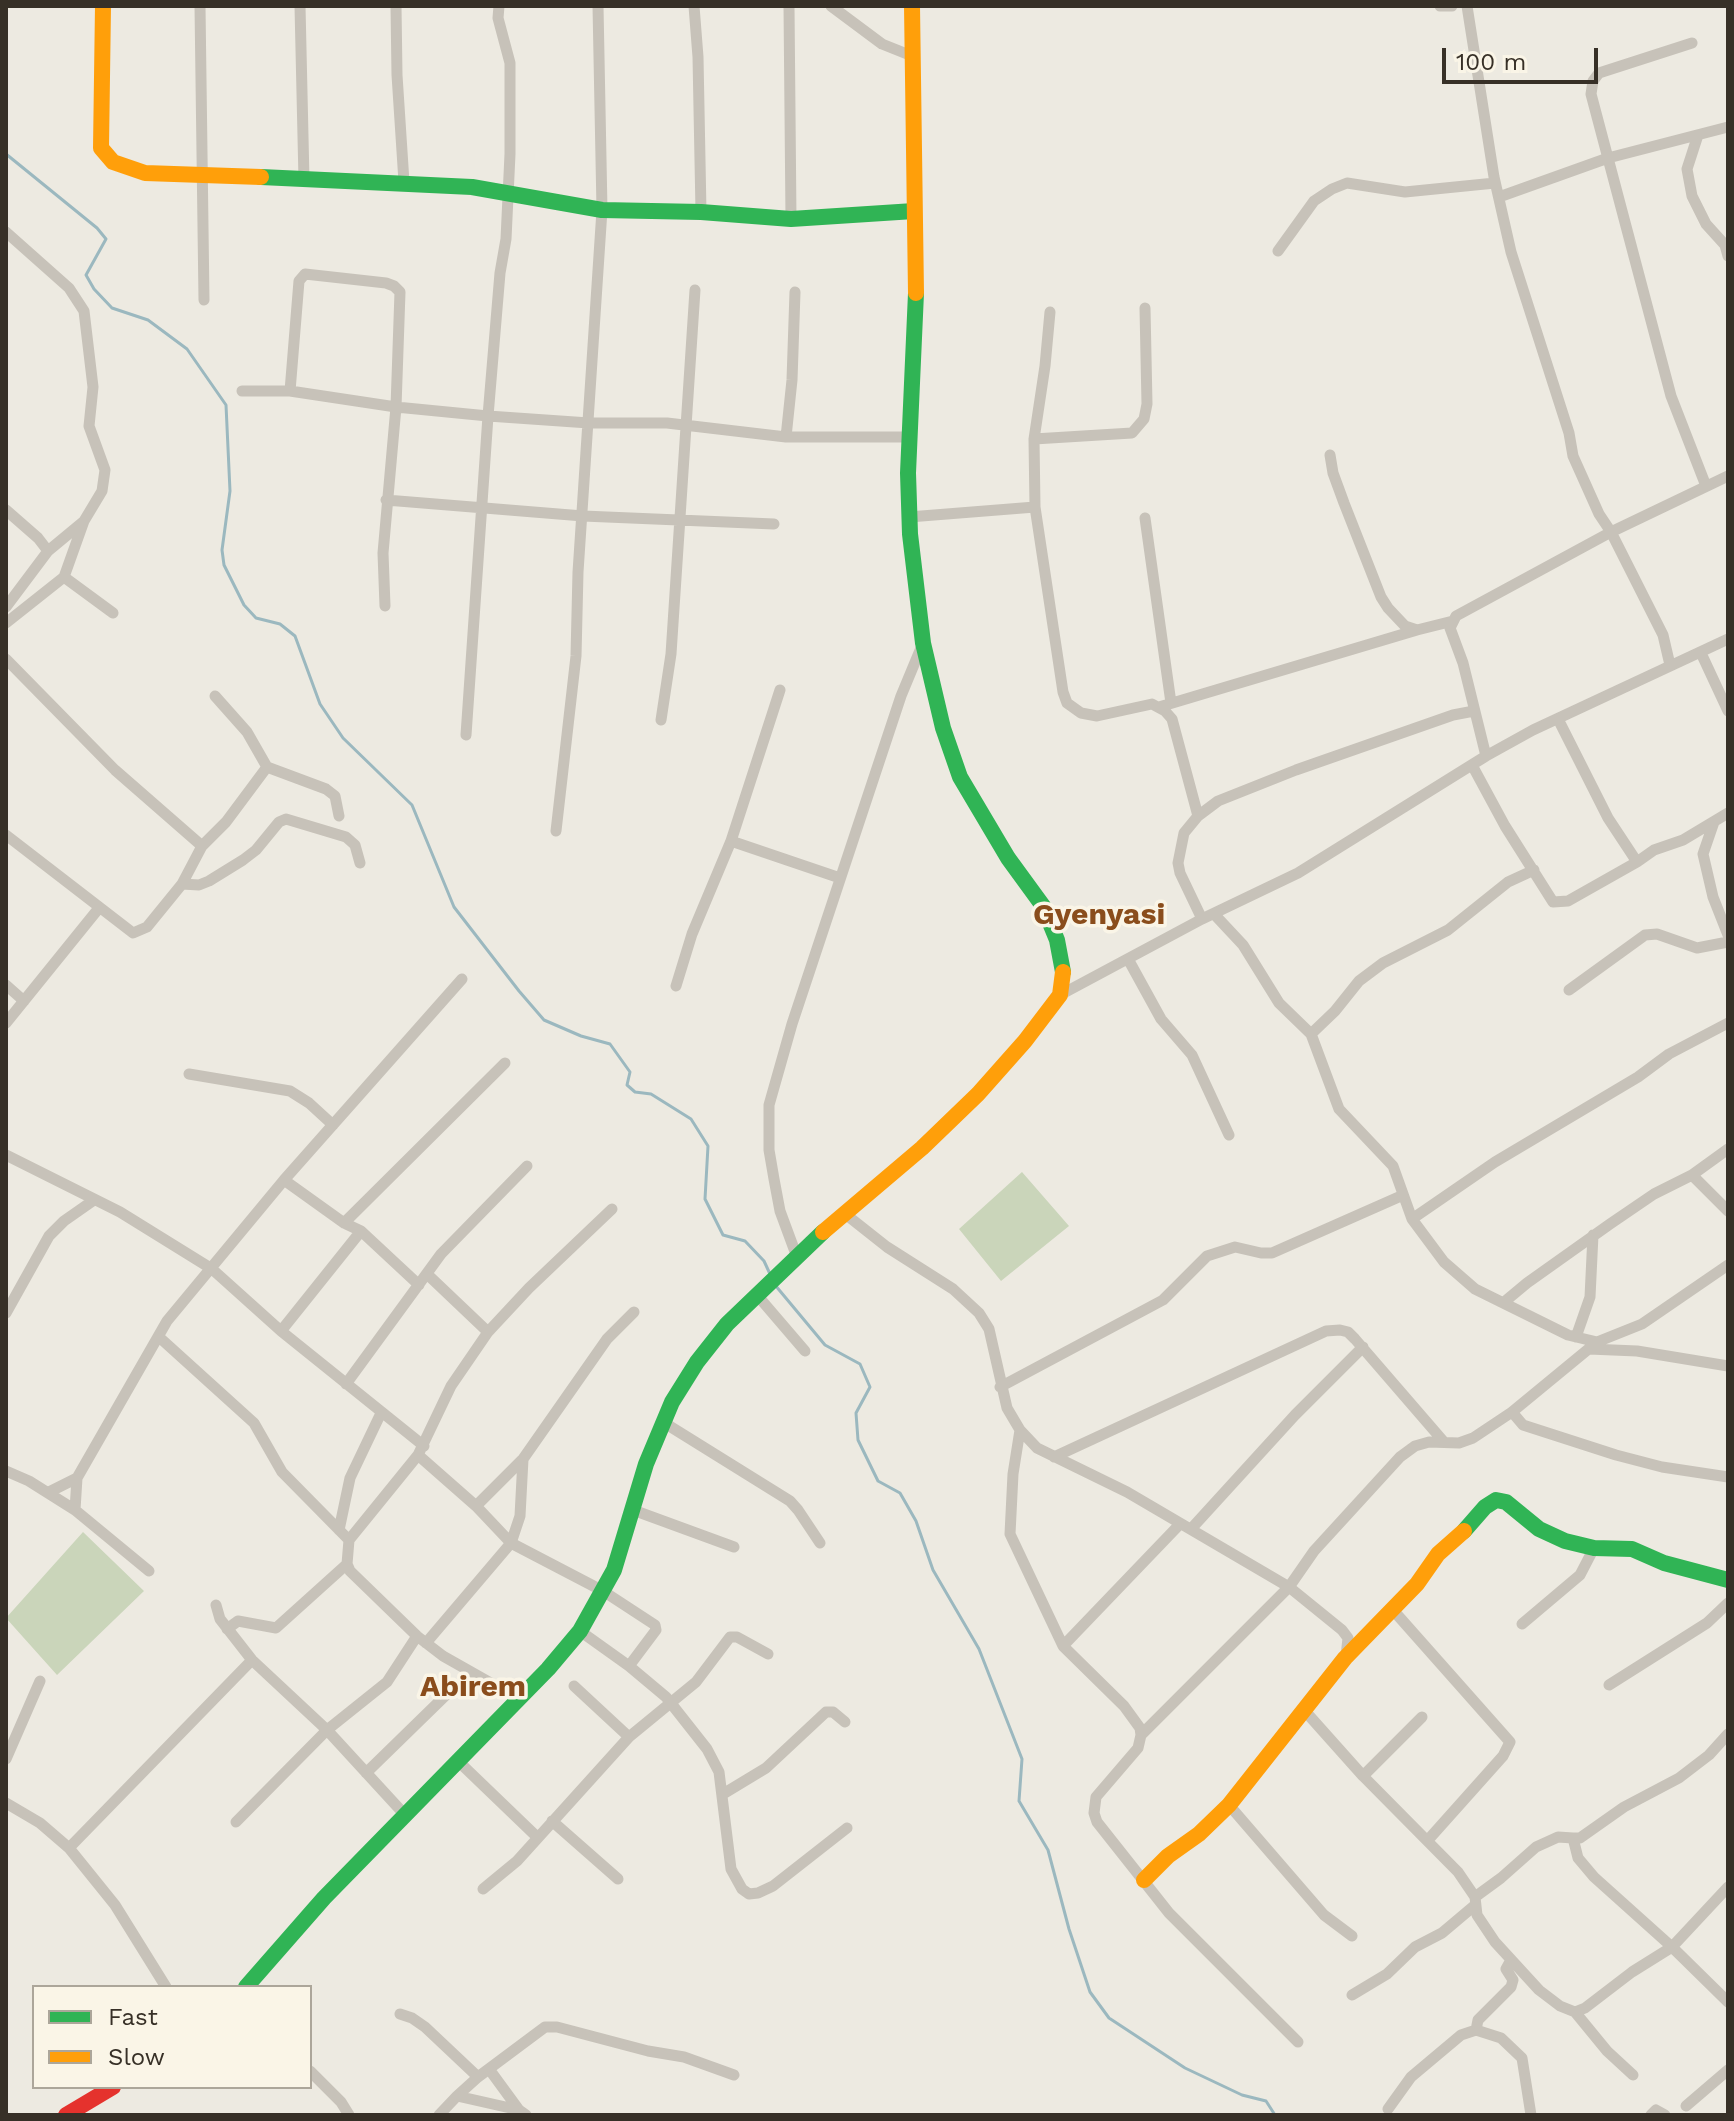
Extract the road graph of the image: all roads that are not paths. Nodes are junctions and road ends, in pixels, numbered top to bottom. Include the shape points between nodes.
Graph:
1 (103, 6) edge
2 (200, 6) edge
3 (300, 6) edge
4 (396, 6) edge
5 (499, 6) edge
6 (598, 6) edge
7 (694, 6) edge
8 (789, 6) edge
9 (831, 6) edge
10 (912, 6) edge
11 (1440, 6) edge
12 (1452, 6) edge
13 (1467, 6) edge
14 (1692, 43) dead end
15 (912, 56) junction
16 (1728, 127) edge
17 (1698, 135) junction
18 (1608, 158) junction
19 (202, 173) junction
20 (304, 180) junction
21 (404, 182) junction
22 (1495, 183) junction
23 (507, 194) junction
24 (1499, 197) junction
25 (602, 210) junction
26 (914, 211) junction
27 (701, 212) junction
28 (791, 219) junction
29 (6, 232) edge
30 (1278, 251) dead end
31 (1728, 256) edge
32 (695, 290) dead end
33 (795, 292) dead end
34 (204, 300) dead end
35 (1145, 308) dead end
36 (1050, 312) dead end
37 (242, 391) dead end
38 (290, 391) junction
39 (396, 407) junction
40 (488, 416) junction
41 (589, 423) junction
42 (687, 425) junction
43 (786, 437) junction
44 (909, 437) junction
45 (1034, 439) junction
46 (1330, 455) dead end
47 (1728, 476) edge
48 (1706, 486) junction
49 (386, 500) junction
50 (1035, 507) junction
51 (483, 508) junction
52 (6, 510) edge
53 (583, 516) junction
54 (909, 517) junction
55 (1145, 518) dead end
56 (84, 521) junction
57 (680, 521) junction
58 (774, 524) dead end
59 (1611, 532) junction
60 (48, 551) junction
61 (64, 577) junction
62 (8, 604) edge
63 (385, 606) dead end
64 (113, 613) dead end
65 (1453, 621) junction
66 (6, 624) edge
67 (1417, 630) junction
68 (1728, 639) edge
69 (923, 643) junction
70 (1701, 653) junction
71 (6, 659) edge
72 (1670, 665) junction
73 (780, 690) dead end
74 (215, 696) dead end
75 (1165, 705) junction
76 (1474, 711) junction
77 (1728, 711) edge
78 (1558, 719) junction
79 (661, 720) dead end
80 (466, 735) dead end
81 (1486, 756) junction
82 (1472, 765) junction
83 (267, 767) junction
84 (1728, 813) edge
85 (339, 816) dead end
86 (1198, 816) junction
87 (1714, 821) junction
88 (556, 831) dead end
89 (6, 835) edge
90 (1683, 840) junction
91 (731, 841) junction
92 (202, 846) junction
93 (1703, 854) junction
94 (1637, 862) junction
95 (360, 863) dead end
96 (1534, 870) junction
97 (840, 878) junction
98 (182, 884) junction
99 (99, 908) junction
100 (1214, 914) junction
101 (1202, 919) junction
102 (1728, 935) edge
103 (1728, 942) edge
104 (1128, 959) junction
105 (462, 979) dead end
106 (6, 985) edge
107 (676, 986) dead end
108 (1569, 990) dead end
109 (1060, 995) junction
110 (24, 1001) junction
111 (6, 1023) edge
112 (1728, 1023) edge
113 (1311, 1034) junction
114 (505, 1063) dead end
115 (189, 1074) dead end
116 (333, 1125) junction
117 (1229, 1135) dead end
118 (1728, 1149) edge
119 (6, 1155) edge
120 (527, 1166) dead end
121 (1692, 1175) junction
122 (284, 1180) junction
123 (1401, 1196) junction
124 (94, 1200) junction
125 (612, 1209) dead end
126 (1728, 1211) edge
127 (844, 1213) junction
128 (1412, 1219) junction
129 (344, 1223) junction
130 (361, 1231) junction
131 (1593, 1235) junction
132 (797, 1257) junction
133 (1728, 1265) edge
134 (212, 1269) junction
135 (427, 1274) junction
136 (767, 1284) junction
137 (419, 1285) junction
138 (1503, 1303) junction
139 (634, 1312) dead end
140 (6, 1313) edge
141 (281, 1331) junction
142 (488, 1332) junction
143 (1572, 1336) junction
144 (159, 1337) junction
145 (1593, 1345) junction
146 (1363, 1347) junction
147 (805, 1351) dead end
148 (1577, 1357) junction
149 (1728, 1366) edge
150 (346, 1384) junction
151 (1000, 1387) junction
152 (1512, 1412) junction
153 (381, 1413) junction
154 (663, 1422) junction
155 (1020, 1430) junction
156 (1444, 1442) junction
157 (421, 1450) junction
158 (1054, 1457) junction
159 (523, 1459) junction
160 (6, 1471) edge
161 (1728, 1477) edge
162 (77, 1478) junction
163 (49, 1492) junction
164 (476, 1506) junction
165 (75, 1510) junction
166 (633, 1510) junction
167 (1186, 1527) junction
168 (339, 1530) junction
169 (349, 1540) junction
170 (511, 1543) junction
171 (820, 1543) dead end
172 (734, 1547) dead end
173 (1594, 1548) junction
174 (347, 1564) junction
175 (149, 1571) dead end
176 (1728, 1580) edge
177 (1289, 1587) junction
178 (603, 1591) junction
179 (1728, 1603) edge
180 (216, 1605) dead end
181 (1393, 1610) junction
182 (1522, 1624) dead end
183 (227, 1629) junction
184 (580, 1631) junction
185 (422, 1640) junction
186 (1063, 1646) junction
187 (768, 1654) dead end
188 (1345, 1658) junction
189 (252, 1660) junction
190 (629, 1666) junction
191 (40, 1681) dead end
192 (1609, 1685) dead end
193 (574, 1686) dead end
194 (448, 1693) dead end
195 (519, 1699) junction
196 (671, 1703) junction
197 (1305, 1711) junction
198 (1422, 1717) dead end
199 (845, 1722) dead end
200 (327, 1730) junction
201 (1728, 1734) edge
202 (1141, 1735) junction
203 (629, 1737) junction
204 (6, 1759) edge
205 (458, 1761) junction
206 (366, 1773) junction
207 (1363, 1776) junction
208 (723, 1794) junction
209 (6, 1803) edge
210 (1229, 1805) junction
211 (405, 1815) junction
212 (552, 1821) junction
213 (236, 1822) dead end
214 (847, 1828) dead end
215 (536, 1836) junction
216 (1573, 1838) junction
217 (1428, 1840) junction
218 (69, 1848) junction
219 (618, 1879) dead end
220 (1144, 1880) junction
221 (1728, 1887) edge
222 (483, 1889) dead end
223 (1475, 1901) junction
224 (1352, 1936) dead end
225 (1672, 1947) junction
226 (1511, 1960) junction
227 (165, 1985) edge
228 (248, 1985) edge
229 (1352, 1995) dead end
230 (1728, 2002) edge
231 (1575, 2012) junction
232 (400, 2014) dead end
233 (1476, 2030) junction
234 (1298, 2042) dead end
235 (489, 2069) junction
236 (1728, 2070) edge
237 (312, 2073) edge
238 (734, 2075) dead end
239 (1633, 2075) dead end
240 (478, 2077) junction
241 (110, 2089) edge
242 (457, 2096) junction
243 (1686, 2106) dead end
244 (1388, 2109) dead end
245 (522, 2113) edge
246 (66, 2115) edge
247 (349, 2115) edge
248 (439, 2115) edge
249 (1531, 2115) edge
250 (1651, 2115) edge
251 (1665, 2115) edge

1 - 19 street via 101,148 113,162 145,173
2 - 19 street
3 - 20 street
4 - 21 street
5 - 23 street via 510,63
6 - 25 street
7 - 27 street
8 - 28 street
9 - 15 street via 882,44
10 - 15 street
11 - 12 street
13 - 22 street
14 - 18 street via 1599,73 1593,81 1591,94
15 - 26 street
16 - 17 street
17 - 18 street
17 - 31 street via 1687,169 1692,196
18 - 24 street
18 - 48 street via 1671,396
19 - 20 street
19 - 34 street
20 - 21 street
21 - 23 street
22 - 24 street
22 - 30 street via 1405,192 1347,183 1314,201
23 - 25 street
23 - 40 street
24 - 59 street via 1573,456
25 - 27 street
25 - 41 street
26 - 28 street
26 - 44 street via 916,303
27 - 28 street
29 - 56 street via 69,288 84,311 93,387 89,426 105,470 102,491
32 - 42 street
33 - 43 street
35 - 45 street via 1147,404 1139,426 1132,433
36 - 45 street
37 - 38 street
38 - 39 street
38 - 39 street via 299,281 305,274 386,283 400,292
39 - 40 street
39 - 49 street
40 - 41 street
40 - 51 street
41 - 42 street
41 - 53 street
42 - 43 street
42 - 57 street
43 - 44 street
44 - 54 street
45 - 50 street
46 - 67 street via 1381,597 1405,626
47 - 48 street
48 - 59 street
49 - 51 street
49 - 63 street
50 - 54 street
50 - 75 street via 1067,703 1097,716
51 - 53 street
51 - 80 street
52 - 60 street
53 - 57 street
53 - 88 street via 574,683
54 - 69 street
55 - 75 street
56 - 60 street
56 - 61 street
57 - 58 street
57 - 79 street
59 - 65 street
59 - 72 street via 1663,635
60 - 62 street
61 - 64 street
61 - 66 street
62 - 66 street
65 - 67 street
65 - 76 street via 1452,639
67 - 75 street
68 - 70 street
69 - 97 street
69 - 109 street via 960,777 1043,906 1057,940 1064,977
70 - 72 street
70 - 77 street
71 - 92 street via 115,770
72 - 78 street
73 - 91 street
74 - 83 street via 247,732
75 - 86 street
76 - 81 street
76 - 86 street via 1296,770 1218,801
78 - 81 street
78 - 94 street via 1608,818
81 - 82 street
82 - 96 street
82 - 100 street via 1298,873
83 - 85 street via 326,789 335,796
83 - 92 street
84 - 87 street
86 - 101 street via 1184,833 1178,863
87 - 90 street
87 - 93 street
89 - 99 street
90 - 93 street
90 - 94 street
91 - 97 street
91 - 107 street
92 - 98 street
93 - 102 street
94 - 96 street via 1568,901 1553,902
95 - 98 street via 355,845 346,837 286,819 243,860 199,885
96 - 113 street via 1508,882 1448,930 1383,963 1359,981
97 - 132 street via 769,1105 774,1179
98 - 99 street via 139,931 129,930
99 - 110 street
100 - 101 street
100 - 113 street via 1243,945 1279,1003
101 - 104 street
103 - 108 street via 1697,948 1645,935
104 - 109 street
104 - 117 street via 1161,1019 1192,1055
105 - 116 street
106 - 110 street
109 - 127 street via 978,1094
110 - 111 street
112 - 128 street via 1505,1155
113 - 123 street via 1339,1109 1393,1166
114 - 129 street
115 - 116 street via 290,1091
116 - 122 street
118 - 121 street
119 - 124 street
120 - 135 street via 459,1233
121 - 126 street
121 - 131 street
122 - 129 street
122 - 134 street
123 - 128 street
123 - 151 street via 1272,1253 1235,1247 1207,1256 1163,1300
124 - 134 street
124 - 140 street via 49,1236
125 - 142 street
127 - 132 street
127 - 151 street via 979,1313 989,1329
128 - 138 street via 1458,1275
129 - 130 street
130 - 137 street
130 - 141 street
131 - 138 street
131 - 143 street via 1590,1297
132 - 136 street
133 - 145 street via 1642,1324
134 - 141 street
134 - 144 street
135 - 137 street
135 - 142 street
136 - 147 street
136 - 154 street via 697,1362
137 - 150 street
138 - 143 street
139 - 159 street via 607,1339
141 - 150 street
142 - 157 street via 451,1386
143 - 145 street
143 - 148 street
144 - 162 street
144 - 168 street via 254,1423 282,1472
145 - 148 street
145 - 149 street
146 - 156 street
146 - 158 street via 1348,1332 1326,1331
146 - 167 street
148 - 152 street
150 - 153 street
151 - 155 street
152 - 156 street via 1473,1438
152 - 161 street via 1523,1425 1616,1455
153 - 157 street
153 - 168 street via 350,1478
154 - 166 street
154 - 171 street via 790,1501
155 - 158 street
155 - 186 street via 1010,1534
156 - 177 street via 1415,1446 1400,1457
157 - 164 street
157 - 169 street
158 - 167 street
159 - 164 street
159 - 170 street via 520,1516
160 - 163 street
162 - 163 street
162 - 165 street
163 - 165 street
164 - 170 street
165 - 175 street
166 - 172 street
166 - 178 street
167 - 177 street
167 - 186 street
168 - 169 street
169 - 174 street
170 - 178 street
170 - 185 street
173 - 176 street via 1632,1549
173 - 181 street via 1539,1529 1496,1500 1438,1554
173 - 182 street via 1580,1575
174 - 183 street via 276,1628 238,1621
174 - 185 street
177 - 188 street via 1342,1630 1348,1638
177 - 202 street
178 - 184 street
178 - 190 street via 656,1628
179 - 192 street via 1707,1623
180 - 183 street
181 - 188 street
181 - 217 street via 1510,1742
183 - 189 street
184 - 190 street
184 - 195 street
185 - 195 street
185 - 200 street via 387,1682
186 - 202 street via 1124,1706
187 - 196 street via 730,1637 696,1682
188 - 197 street
189 - 200 street
189 - 218 street
190 - 196 street
191 - 204 street
193 - 203 street
194 - 206 street
195 - 205 street
196 - 203 street
196 - 208 street via 707,1749
197 - 207 street
197 - 210 street
198 - 207 street
199 - 208 street via 826,1712 766,1768
200 - 206 street
200 - 213 street
201 - 216 street via 1679,1778
202 - 220 street via 1138,1748 1101,1789 1094,1806 1097,1822
203 - 212 street
205 - 211 street
205 - 215 street
206 - 211 street
207 - 217 street
208 - 214 street via 731,1869 749,1894 773,1886
209 - 218 street
210 - 220 street
210 - 224 street via 1324,1915
211 - 228 street
212 - 215 street
212 - 219 street
215 - 222 street via 517,1861
216 - 223 street via 1558,1837 1536,1847
216 - 225 street via 1578,1858 1594,1877
217 - 223 street via 1458,1872
218 - 227 street via 122,1915
220 - 234 street via 1195,1941
221 - 225 street
223 - 226 street via 1485,1928
223 - 229 street via 1442,1933
225 - 230 street
225 - 231 street
226 - 231 street via 1539,1990
226 - 233 street via 1506,1965 1511,1987 1478,2020
231 - 239 street
232 - 240 street via 425,2027
233 - 244 street via 1461,2035 1411,2077
233 - 249 street via 1501,2038 1522,2058
235 - 238 street via 545,2027 557,2027 684,2057
235 - 240 street
235 - 245 street
236 - 243 street
237 - 247 street
240 - 242 street
241 - 246 street
242 - 245 street
242 - 248 street
250 - 251 street via 1656,2110

